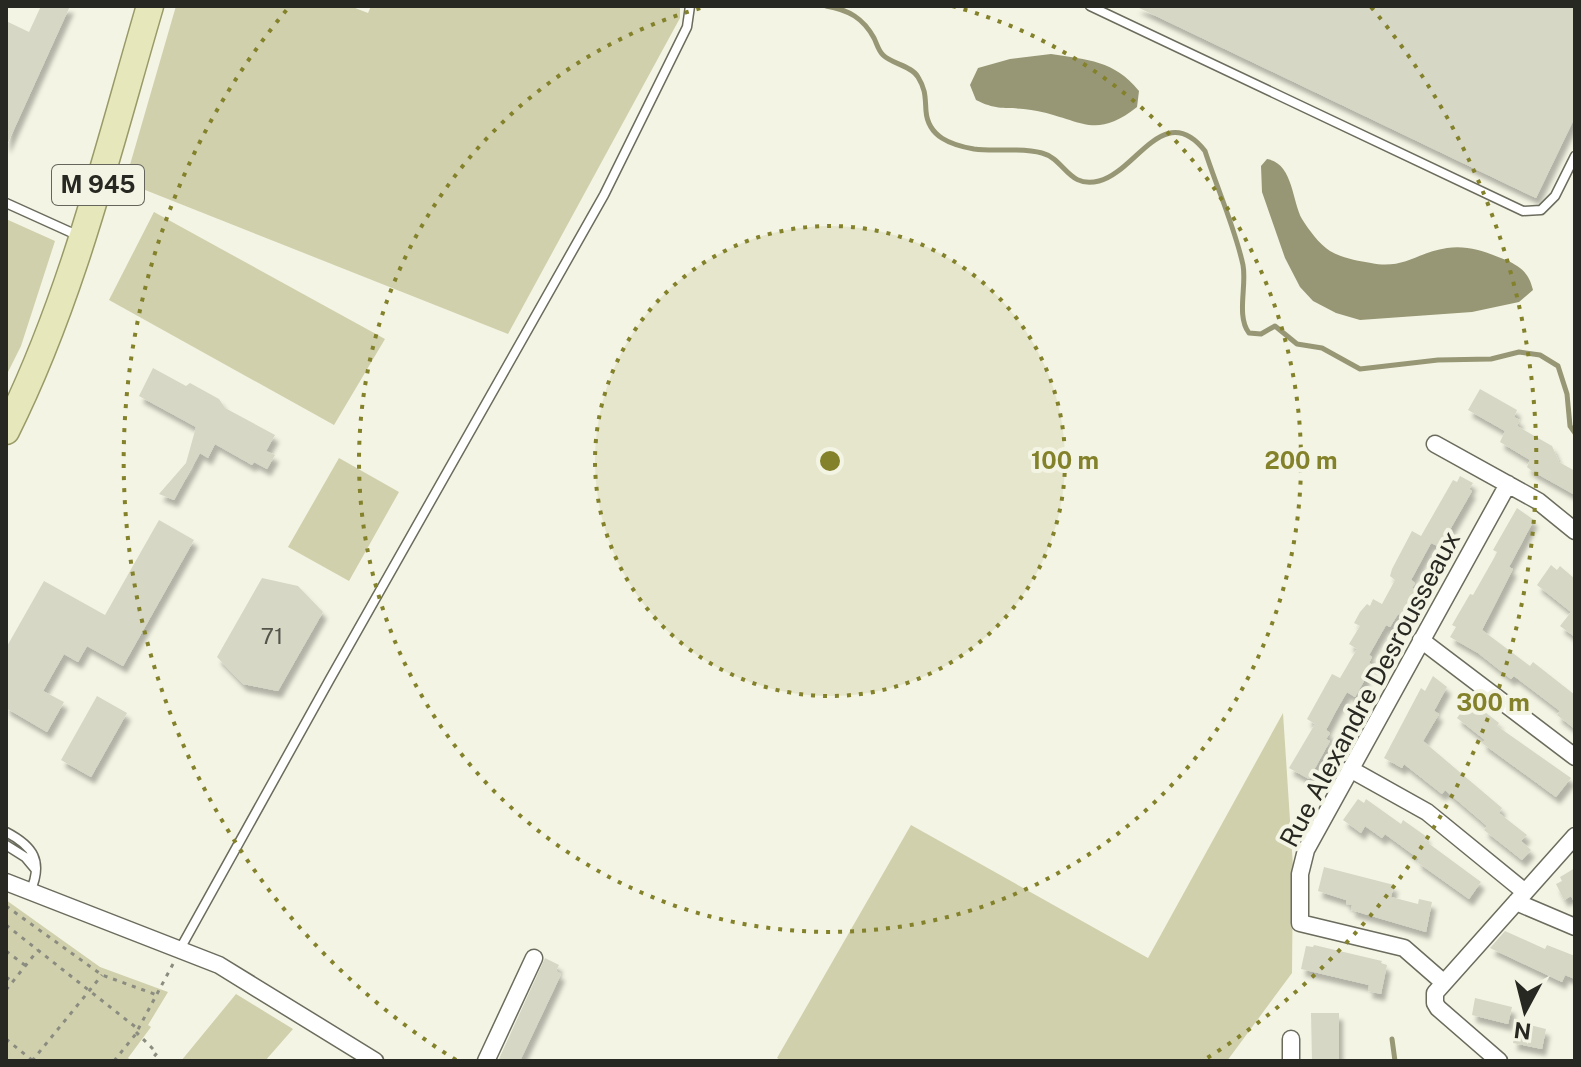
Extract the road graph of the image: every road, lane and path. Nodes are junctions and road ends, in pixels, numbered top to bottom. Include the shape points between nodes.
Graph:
1 (150, 6) edge
2 (1090, 6) edge
3 (690, 8) edge
4 (1575, 156) edge
5 (6, 203) edge
6 (83, 238) junction
7 (6, 431) edge
8 (1435, 444) dead end
9 (1508, 484) junction
10 (1575, 531) edge
11 (1421, 640) junction
12 (1575, 757) edge
13 (1350, 769) junction
14 (6, 832) edge
15 (1575, 836) edge
16 (6, 845) edge
17 (36, 869) junction
18 (6, 882) edge
19 (30, 892) junction
20 (1521, 897) junction
21 (6, 906) edge
22 (6, 925) edge
23 (1575, 927) edge
24 (180, 949) junction
25 (38, 950) junction
26 (6, 951) edge
27 (534, 958) dead end
28 (26, 966) junction
29 (102, 975) junction
30 (6, 977) edge
31 (13, 982) junction
32 (1443, 982) junction
33 (6, 990) edge
34 (90, 991) junction
35 (157, 995) junction
36 (137, 1031) junction
37 (6, 1039) edge
38 (1291, 1039) dead end
39 (33, 1061) edge
40 (114, 1061) edge
41 (150, 1061) edge
42 (375, 1061) edge
43 (486, 1061) edge
44 (1291, 1061) edge
45 (1499, 1061) edge

1 - 6 main road, M 945
2 - 4 lane via 1523,211 1541,210 1555,196
3 - 24 lane via 687,27 604,195
5 - 6 lane
6 - 7 main road, M 945
8 - 9 street
9 - 10 street
9 - 11 street, Rue Alexandre Desrousseaux
11 - 12 street
11 - 13 street, Rue Alexandre Desrousseaux
13 - 20 street via 1427,812
13 - 32 street, Rue Alexandre Desrousseaux via 1303,857 1300,923 1404,948
14 - 17 lane via 28,846
15 - 20 street
16 - 17 lane
17 - 19 lane
18 - 19 street
19 - 24 street
20 - 23 street
20 - 32 street
21 - 29 path
22 - 25 path
24 - 35 path
24 - 42 street via 232,972
25 - 28 path
25 - 34 path
26 - 28 path
27 - 43 street
28 - 31 path
29 - 34 path
29 - 35 path
30 - 31 path
31 - 33 path
32 - 45 street via 1435,993 1438,1008
34 - 36 path
34 - 39 path
35 - 36 path
36 - 40 path
36 - 41 path via 157,1053
37 - 39 path
38 - 44 street

